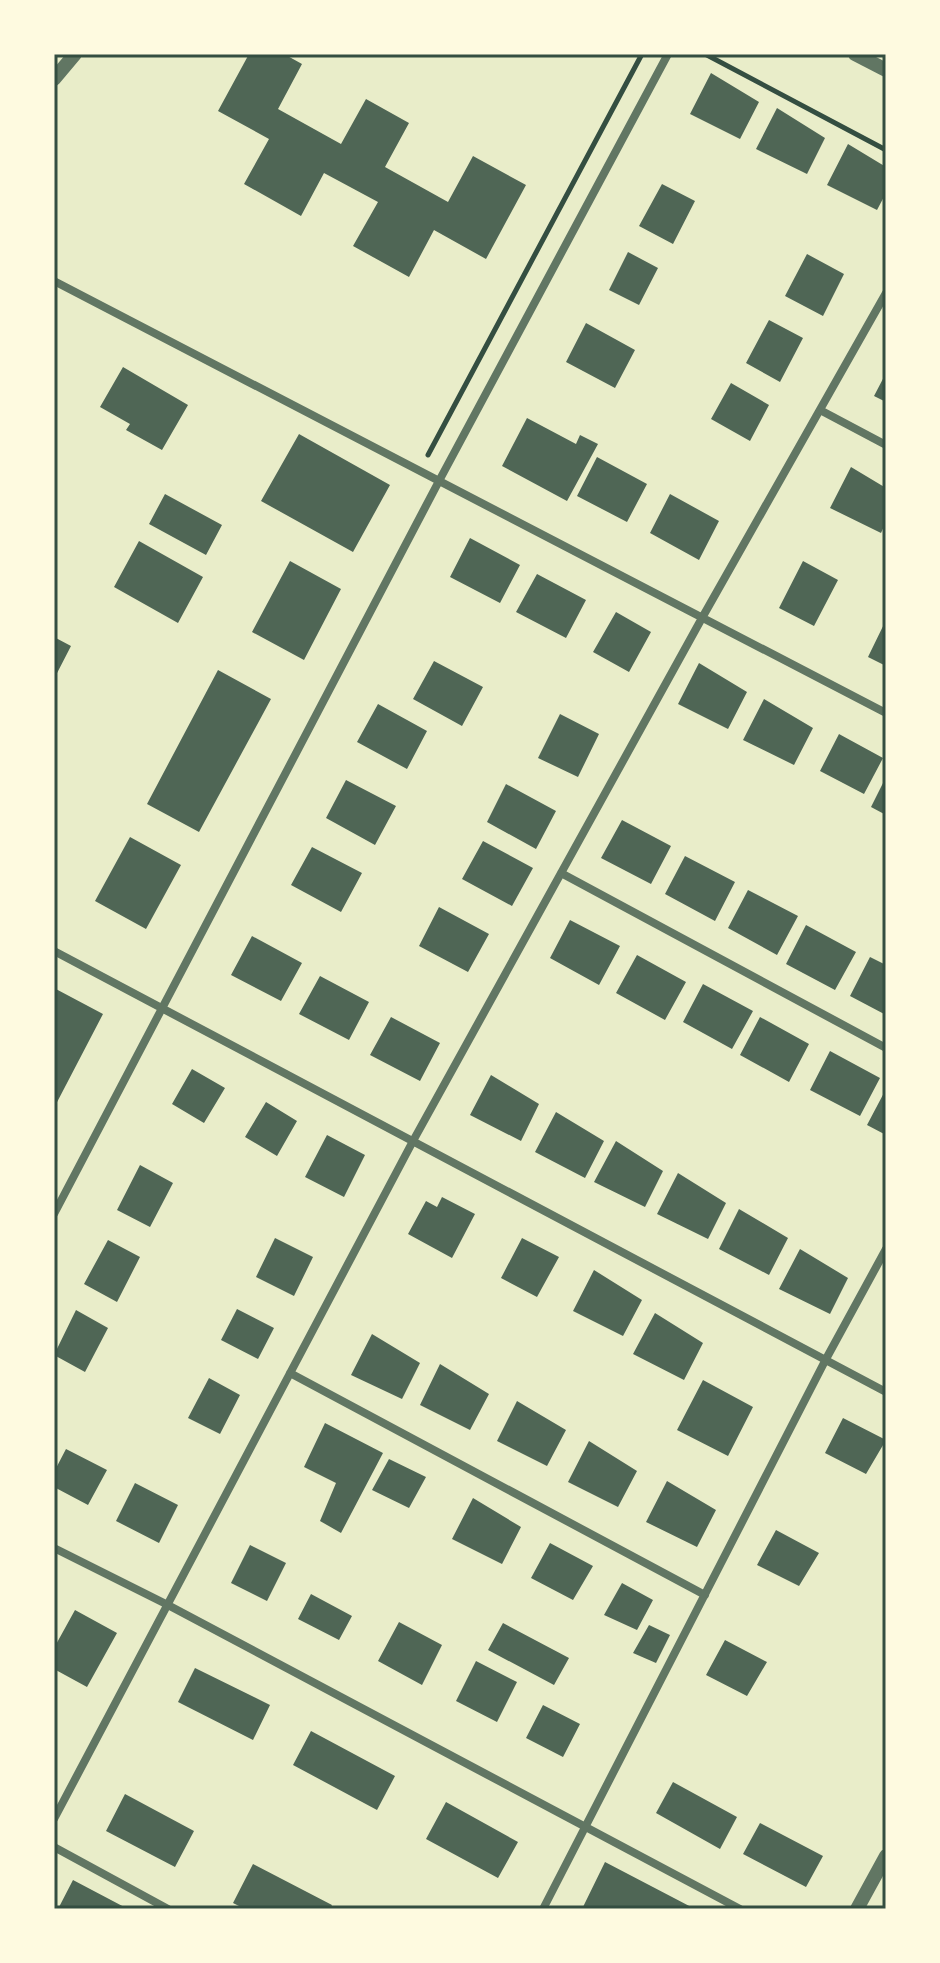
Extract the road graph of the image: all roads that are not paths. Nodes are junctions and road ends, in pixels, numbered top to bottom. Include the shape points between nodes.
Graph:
1 (75, 54) edge
2 (668, 54) edge
3 (855, 54) edge
4 (886, 70) edge
5 (54, 79) edge
6 (54, 281) edge
7 (886, 293) edge
8 (820, 410) junction
9 (886, 445) edge
10 (439, 481) junction
11 (702, 618) junction
12 (886, 713) edge
13 (561, 873) junction
14 (54, 951) edge
15 (162, 1009) junction
16 (886, 1048) edge
17 (413, 1141) junction
18 (54, 1214) edge
19 (886, 1249) edge
20 (826, 1359) junction
21 (290, 1373) junction
22 (886, 1392) edge
23 (54, 1548) edge
24 (705, 1595) junction
25 (166, 1604) junction
26 (54, 1819) edge
27 (585, 1826) junction
28 (54, 1847) edge
29 (886, 1856) edge
30 (168, 1909) edge
31 (543, 1909) edge
32 (740, 1909) edge
33 (857, 1909) edge

1 - 5 street
2 - 10 street
3 - 4 street
6 - 10 street
7 - 8 street
8 - 9 street
8 - 11 street
10 - 11 street
10 - 15 street
11 - 12 street
11 - 13 street
13 - 16 street
13 - 17 street
14 - 15 street
15 - 17 street
15 - 18 street
17 - 20 street
17 - 21 street
19 - 20 street
20 - 22 street
20 - 24 street
21 - 24 street
21 - 25 street
23 - 25 street
24 - 27 street
25 - 26 street
25 - 27 street
27 - 31 street
27 - 32 street
28 - 30 street
29 - 33 street

